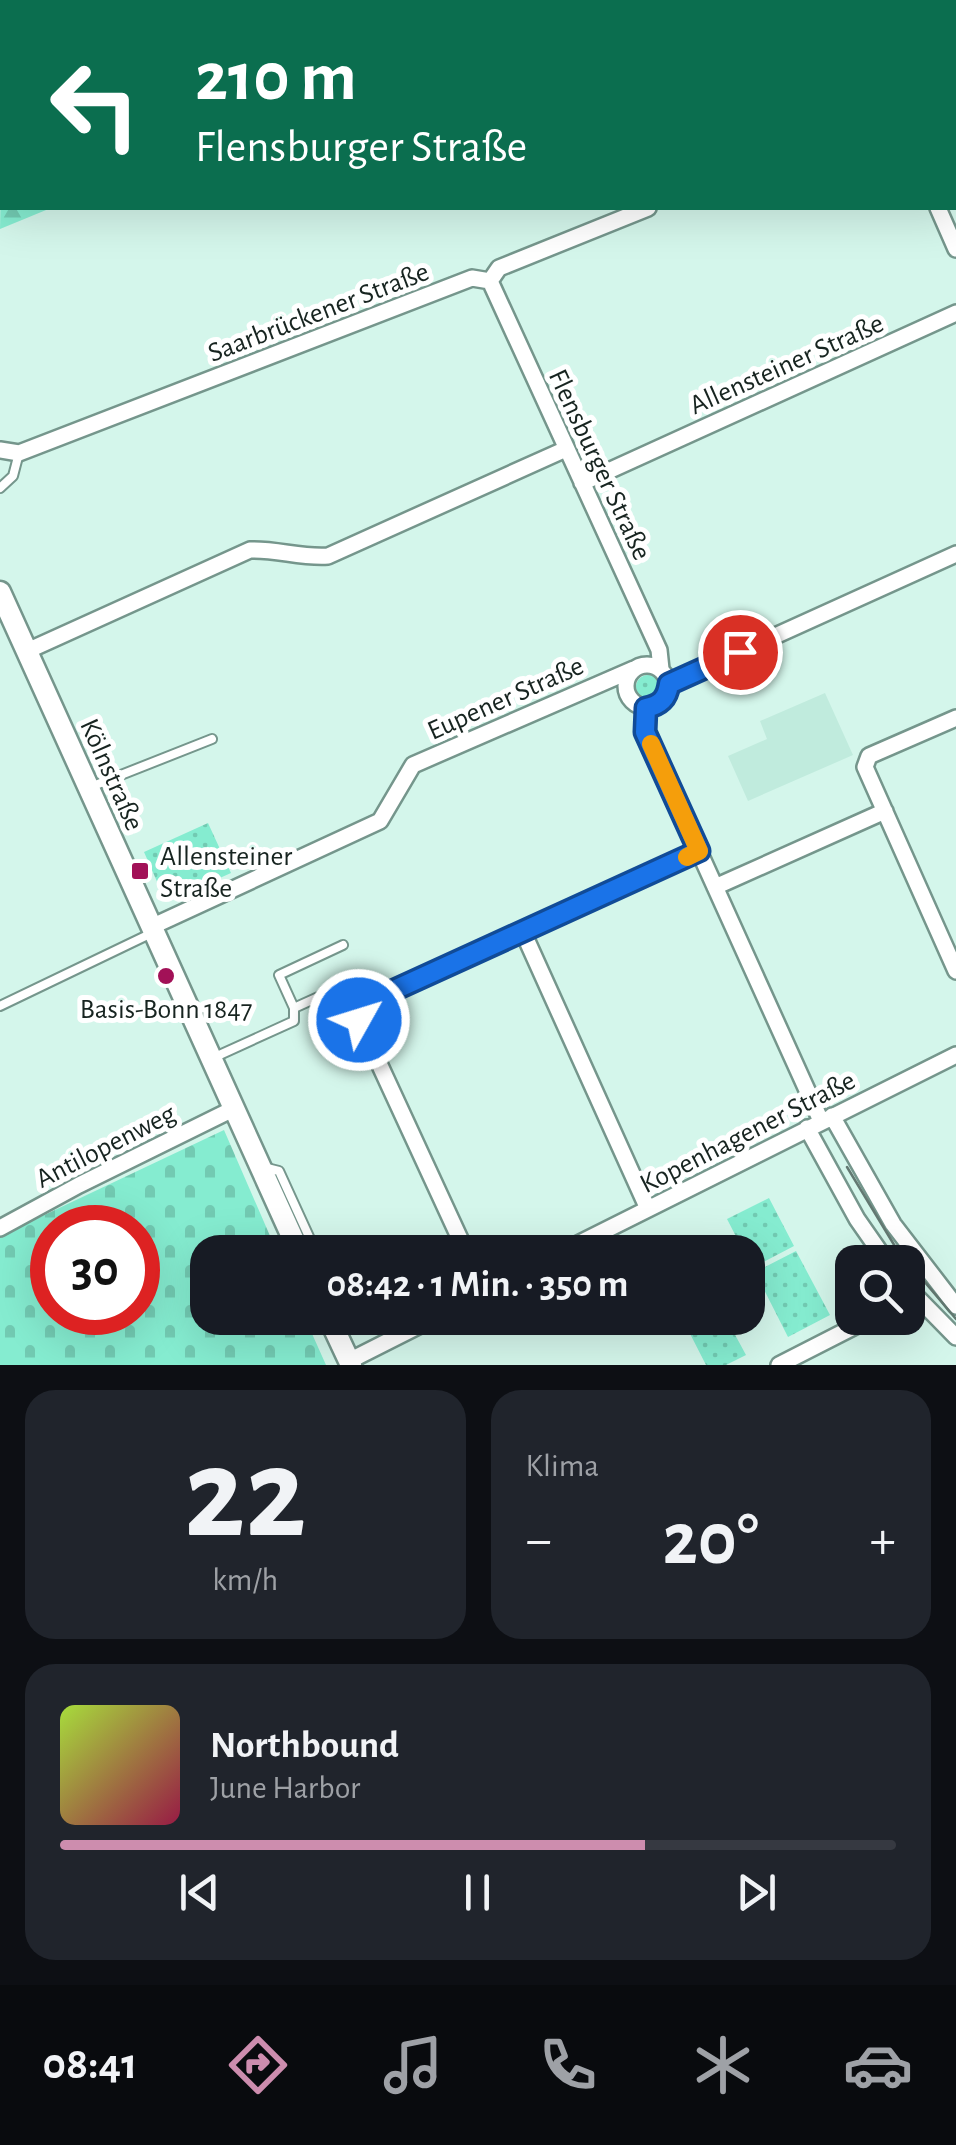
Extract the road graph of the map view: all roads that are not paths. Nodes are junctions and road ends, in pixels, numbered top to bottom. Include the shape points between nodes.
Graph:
1 (643, 210) edge
2 (939, 210) edge
3 (956, 248) edge
4 (490, 281) junction
5 (956, 313) edge
6 (0, 450) edge
7 (566, 450) junction
8 (19, 453) junction
9 (582, 483) junction
10 (0, 488) edge
11 (956, 554) edge
12 (0, 592) edge
13 (27, 651) junction
14 (634, 669) junction
15 (665, 677) junction
16 (646, 708) junction
17 (956, 718) edge
18 (212, 739) dead end
19 (88, 787) junction
20 (885, 811) junction
21 (699, 851) junction
22 (715, 886) junction
23 (152, 929) junction
24 (523, 932) junction
25 (343, 946) dead end
26 (956, 971) edge
27 (345, 985) dead end
28 (0, 1006) edge
29 (294, 1008) junction
30 (956, 1055) edge
31 (211, 1060) junction
32 (233, 1109) junction
33 (820, 1122) junction
34 (259, 1166) junction
35 (648, 1209) junction
36 (0, 1228) edge
37 (291, 1235) edge
38 (308, 1235) edge
39 (458, 1235) edge
40 (596, 1235) edge
41 (875, 1245) edge
42 (956, 1306) edge
43 (925, 1308) edge
44 (337, 1335) edge
45 (400, 1335) edge
46 (838, 1335) edge
47 (956, 1336) edge
48 (394, 1338) junction
49 (350, 1363) edge
50 (374, 1365) edge
51 (779, 1365) edge

1 - 4 street, Saarbrückener Straße via 499,268
2 - 3 street
4 - 7 street, Flensburger Straße
4 - 8 street, Saarbrückener Straße via 472,278
5 - 9 street, Allensteiner Straße
6 - 8 street
7 - 9 street, Flensburger Straße
7 - 13 street via 328,556 250,550
8 - 10 lane
9 - 15 street, Flensburger Straße
11 - 15 street
12 - 13 main road, Kölnstraße
13 - 19 main road, Kölnstraße
14 - 15 street via 652,665
14 - 16 street via 628,697
14 - 23 street, Eupener Straße via 413,765 380,822
15 - 16 street via 665,698
16 - 21 street via 645,732
17 - 20 street via 869,756 866,767
18 - 19 lane
19 - 23 main road, Kölnstraße
20 - 22 street
20 - 26 street
21 - 22 street
21 - 24 street
22 - 33 street
23 - 28 lane
23 - 31 main road, Kölnstraße
24 - 35 street
24 - 39 street via 368,1002 359,1014
25 - 29 lane via 279,975
27 - 29 lane
29 - 31 lane via 294,1021
30 - 33 street, Kopenhagener Straße
31 - 32 main road, Kölnstraße
32 - 34 main road, Kölnstraße
32 - 36 street, Antilopenweg
33 - 35 street, Kopenhagener Straße
33 - 41 street via 857,1219
33 - 42 street
34 - 37 main road, Kölnstraße
34 - 38 lane via 280,1171
35 - 40 street, Kopenhagener Straße
43 - 47 street
44 - 49 main road
45 - 48 street
46 - 51 street
48 - 49 street
48 - 50 street

